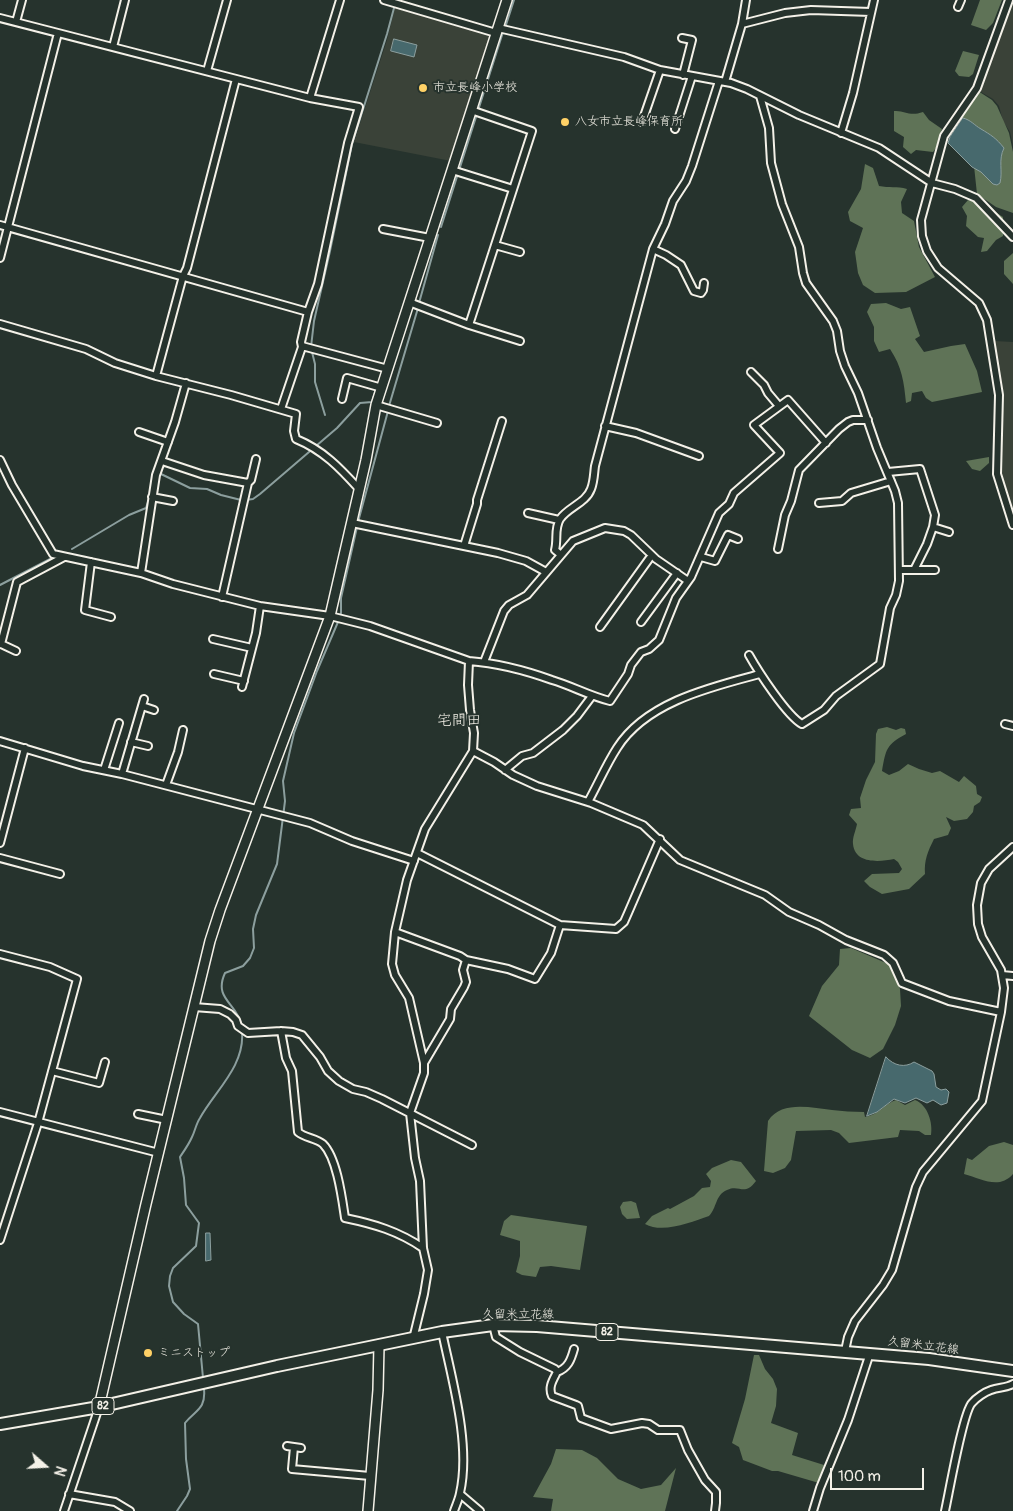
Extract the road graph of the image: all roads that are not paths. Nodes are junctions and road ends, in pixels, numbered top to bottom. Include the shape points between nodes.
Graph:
1 (22, 0) edge
2 (125, 0) edge
3 (227, 0) edge
4 (340, 0) edge
5 (384, 0) edge
6 (507, 0) edge
7 (746, 0) edge
8 (874, 0) edge
9 (961, 0) edge
10 (1009, 0) edge
11 (958, 6) dead end
12 (871, 12) junction
13 (0, 18) edge
14 (16, 22) junction
15 (742, 24) junction
16 (497, 31) junction
17 (58, 33) junction
18 (682, 38) dead end
19 (113, 47) junction
20 (660, 70) junction
21 (207, 72) junction
22 (683, 75) junction
23 (692, 76) junction
24 (236, 79) junction
25 (722, 82) junction
26 (760, 96) junction
27 (310, 98) junction
28 (471, 110) junction
29 (642, 122) dead end
30 (676, 129) dead end
31 (841, 133) junction
32 (452, 170) junction
33 (932, 184) junction
34 (513, 189) junction
35 (0, 225) edge
36 (9, 228) junction
37 (383, 229) dead end
38 (1013, 236) edge
39 (430, 238) junction
40 (495, 245) junction
41 (652, 249) junction
42 (520, 252) dead end
43 (0, 258) edge
44 (184, 276) junction
45 (704, 282) dead end
46 (409, 302) junction
47 (308, 312) junction
48 (0, 324) edge
49 (469, 325) junction
50 (520, 340) dead end
51 (302, 346) junction
52 (388, 369) junction
53 (751, 372) dead end
54 (156, 376) junction
55 (186, 383) junction
56 (382, 388) junction
57 (342, 398) dead end
58 (376, 405) junction
59 (779, 406) junction
60 (281, 410) junction
61 (868, 420) junction
62 (502, 421) dead end
63 (437, 423) dead end
64 (605, 426) junction
65 (139, 432) dead end
66 (168, 442) junction
67 (826, 443) junction
68 (699, 456) dead end
69 (256, 459) dead end
70 (0, 460) edge
71 (162, 461) junction
72 (888, 472) junction
73 (891, 481) junction
74 (248, 483) junction
75 (359, 489) junction
76 (152, 498) junction
77 (173, 501) dead end
78 (820, 503) dead end
79 (528, 513) dead end
80 (560, 520) junction
81 (352, 523) junction
82 (1013, 525) edge
83 (934, 527) junction
84 (949, 532) dead end
85 (738, 538) dead end
86 (464, 546) junction
87 (778, 549) dead end
88 (561, 555) junction
89 (64, 557) junction
90 (700, 557) junction
91 (649, 559) dead end
92 (91, 562) junction
93 (900, 570) junction
94 (914, 570) junction
95 (935, 570) dead end
96 (141, 572) junction
97 (546, 572) junction
98 (677, 573) junction
99 (688, 581) junction
100 (222, 597) junction
101 (260, 606) junction
102 (112, 617) dead end
103 (333, 617) junction
104 (641, 622) dead end
105 (600, 627) dead end
106 (213, 639) dead end
107 (1, 644) edge
108 (252, 648) junction
109 (16, 651) dead end
110 (883, 651) junction
111 (891, 653) dead end
112 (749, 655) dead end
113 (469, 661) junction
114 (484, 662) junction
115 (760, 674) junction
116 (218, 677) dead end
117 (592, 696) junction
118 (144, 699) dead end
119 (142, 706) junction
120 (154, 710) dead end
121 (119, 723) dead end
122 (1005, 724) dead end
123 (1013, 726) edge
124 (184, 730) dead end
125 (0, 740) edge
126 (131, 742) junction
127 (148, 746) dead end
128 (25, 748) junction
129 (473, 751) junction
130 (104, 770) junction
131 (505, 770) junction
132 (122, 774) junction
133 (166, 785) junction
134 (588, 802) junction
135 (258, 810) junction
136 (660, 839) junction
137 (0, 843) edge
138 (1013, 847) edge
139 (417, 853) junction
140 (0, 858) edge
141 (414, 862) junction
142 (60, 874) dead end
143 (560, 925) junction
144 (395, 932) junction
145 (0, 954) edge
146 (466, 960) junction
147 (1002, 975) junction
148 (1013, 976) edge
149 (194, 1006) junction
150 (1001, 1012) junction
151 (281, 1031) junction
152 (105, 1062) dead end
153 (424, 1063) junction
154 (52, 1071) junction
155 (0, 1112) edge
156 (410, 1113) junction
157 (138, 1114) dead end
158 (167, 1120) junction
159 (38, 1123) junction
160 (472, 1145) dead end
161 (159, 1153) junction
162 (0, 1240) edge
163 (423, 1248) junction
164 (493, 1325) junction
165 (442, 1332) junction
166 (412, 1339) junction
167 (379, 1345) junction
168 (574, 1349) dead end
169 (845, 1351) junction
170 (870, 1353) junction
171 (1013, 1371) edge
172 (557, 1372) junction
173 (1013, 1384) edge
174 (99, 1407) junction
175 (0, 1424) edge
176 (294, 1447) dead end
177 (370, 1476) junction
178 (69, 1494) junction
179 (460, 1494) junction
180 (64, 1511) edge
181 (130, 1511) edge
182 (368, 1511) edge
183 (454, 1511) edge
184 (480, 1511) edge
185 (715, 1511) edge
186 (813, 1511) edge
187 (945, 1511) edge

1 - 14 street
2 - 19 street
3 - 21 street
4 - 27 street
5 - 16 street
6 - 16 street
7 - 15 street
8 - 12 street
9 - 11 street
10 - 33 street via 977,88 944,136
12 - 15 street via 811,10
12 - 31 street
13 - 14 street
14 - 17 street
15 - 25 street
16 - 20 street via 624,57
16 - 28 street
17 - 19 street
17 - 36 street
18 - 22 street via 692,40
19 - 21 street
20 - 22 street
20 - 29 street
21 - 24 street
22 - 23 street
23 - 25 street
23 - 30 street
24 - 27 street
24 - 44 street
25 - 26 street via 747,88
25 - 41 street via 686,181 673,201
26 - 31 street
26 - 61 street via 769,128 771,163 782,204 799,247 806,283 835,326 845,366
27 - 47 street via 359,108 348,143 318,284
28 - 32 street
28 - 34 street via 532,131
31 - 33 street via 879,148
32 - 34 street
32 - 39 street
33 - 38 street via 976,198
33 - 82 street via 921,220 927,251 938,268 979,303 987,320 999,394 997,474
34 - 40 street
35 - 36 street
36 - 43 street
36 - 44 street
37 - 39 street
39 - 46 street
40 - 42 street
40 - 49 street
41 - 45 street via 681,265 694,291 700,294
41 - 64 street
44 - 47 street
44 - 54 street
46 - 49 street
46 - 52 street
47 - 51 street
48 - 54 street via 86,348 115,363
49 - 50 street
51 - 52 street
51 - 60 street
52 - 56 street
53 - 59 street
54 - 55 street
55 - 60 street
55 - 66 street
56 - 57 street via 347,378
56 - 58 street
58 - 63 street
58 - 75 street
59 - 67 street via 788,400
59 - 90 street via 754,425 780,453 735,492 719,513
60 - 75 street via 296,414 296,439 313,446
61 - 67 street via 853,420
61 - 72 street
62 - 86 street
64 - 68 street via 636,433
64 - 80 street via 591,491
65 - 66 street
66 - 71 street
67 - 87 street via 799,470
69 - 74 street
70 - 89 street via 53,554
71 - 74 street via 204,475
71 - 76 street
72 - 73 street
72 - 83 street via 920,469 935,515
73 - 78 street via 851,493 842,501
73 - 93 street via 898,503
74 - 100 street
75 - 81 street
76 - 77 street
76 - 96 street
79 - 80 street
80 - 88 street via 555,531 555,550
81 - 86 street
81 - 103 street
83 - 84 street
83 - 94 street
85 - 90 street via 728,535 714,561
86 - 97 street via 526,561
88 - 97 street
88 - 98 street via 573,542 605,528 624,531
89 - 92 street
89 - 107 street via 17,582
90 - 99 street
91 - 105 street
92 - 96 street
92 - 102 street via 85,610
93 - 94 street
93 - 110 street
94 - 95 street
96 - 100 street
97 - 114 street via 528,595 504,611
98 - 99 street
98 - 104 street
99 - 117 street via 676,598 659,640 641,652 610,701
100 - 101 street
101 - 103 street
101 - 108 street
103 - 113 street via 370,626
103 - 135 street
106 - 108 street
107 - 109 street
108 - 116 street via 243,684
110 - 111 street
110 - 115 street via 880,664 802,724
112 - 115 street
113 - 114 street
113 - 129 street
114 - 117 street via 551,679
115 - 134 street via 682,697 637,725 618,747
117 - 131 street via 564,730
118 - 119 street
119 - 120 street
119 - 126 street
121 - 130 street
122 - 123 street
124 - 133 street
125 - 128 street
126 - 127 street
126 - 132 street
128 - 130 street
128 - 137 street
129 - 131 street
129 - 139 street via 425,829
130 - 132 street
131 - 134 street via 537,786
132 - 133 street
133 - 135 street
134 - 136 street via 643,825
135 - 141 street via 310,823
135 - 149 street via 220,910
136 - 143 street via 624,922 616,929
136 - 150 street via 680,860 766,896 789,912 884,955 893,963 902,983 949,1001
138 - 147 street via 989,869 980,883 977,905 982,937
139 - 141 street
139 - 143 street
140 - 142 street
141 - 144 street
143 - 146 street via 551,953 535,978
144 - 146 street
144 - 153 street via 392,964 409,998
145 - 154 street via 50,967 77,979
146 - 153 street via 464,987 450,1019
147 - 148 street
147 - 150 street
149 - 151 street via 220,1009 230,1014 248,1033
149 - 158 street
150 - 169 street via 982,1101 923,1172 892,1270 855,1321
151 - 156 street via 302,1035 328,1071 340,1081
151 - 163 street via 292,1071 298,1132 320,1142 328,1152 339,1180 345,1218 376,1225
152 - 154 street via 99,1083
153 - 156 street via 424,1073
154 - 159 street
155 - 159 street
156 - 160 street
156 - 163 street via 408,1125 420,1181
157 - 158 street
158 - 161 street
159 - 161 street
159 - 162 street
161 - 174 street
163 - 166 street via 428,1270 428,1296
164 - 165 main road, 久留米立花線 / 82
164 - 169 main road, 久留米立花線 / 82
164 - 172 street via 496,1337
165 - 166 main road, 久留米立花線 / 82
165 - 179 street via 461,1430 464,1460
166 - 167 main road, 久留米立花線 / 82
167 - 174 main road, 久留米立花線 / 82
167 - 177 street
168 - 172 street via 569,1363
169 - 170 main road, 久留米立花線 / 82
170 - 171 main road, 久留米立花線 / 82
170 - 186 street
172 - 185 street via 551,1385 552,1396 576,1405 581,1418 611,1429 642,1423 658,1430 680,1430 705,1480 716,1492
173 - 187 street via 985,1393 971,1403
174 - 175 main road, 久留米立花線 / 82
174 - 178 street
176 - 177 street via 292,1470
177 - 182 street
178 - 180 street
178 - 181 street via 115,1502
179 - 183 street
179 - 184 street

